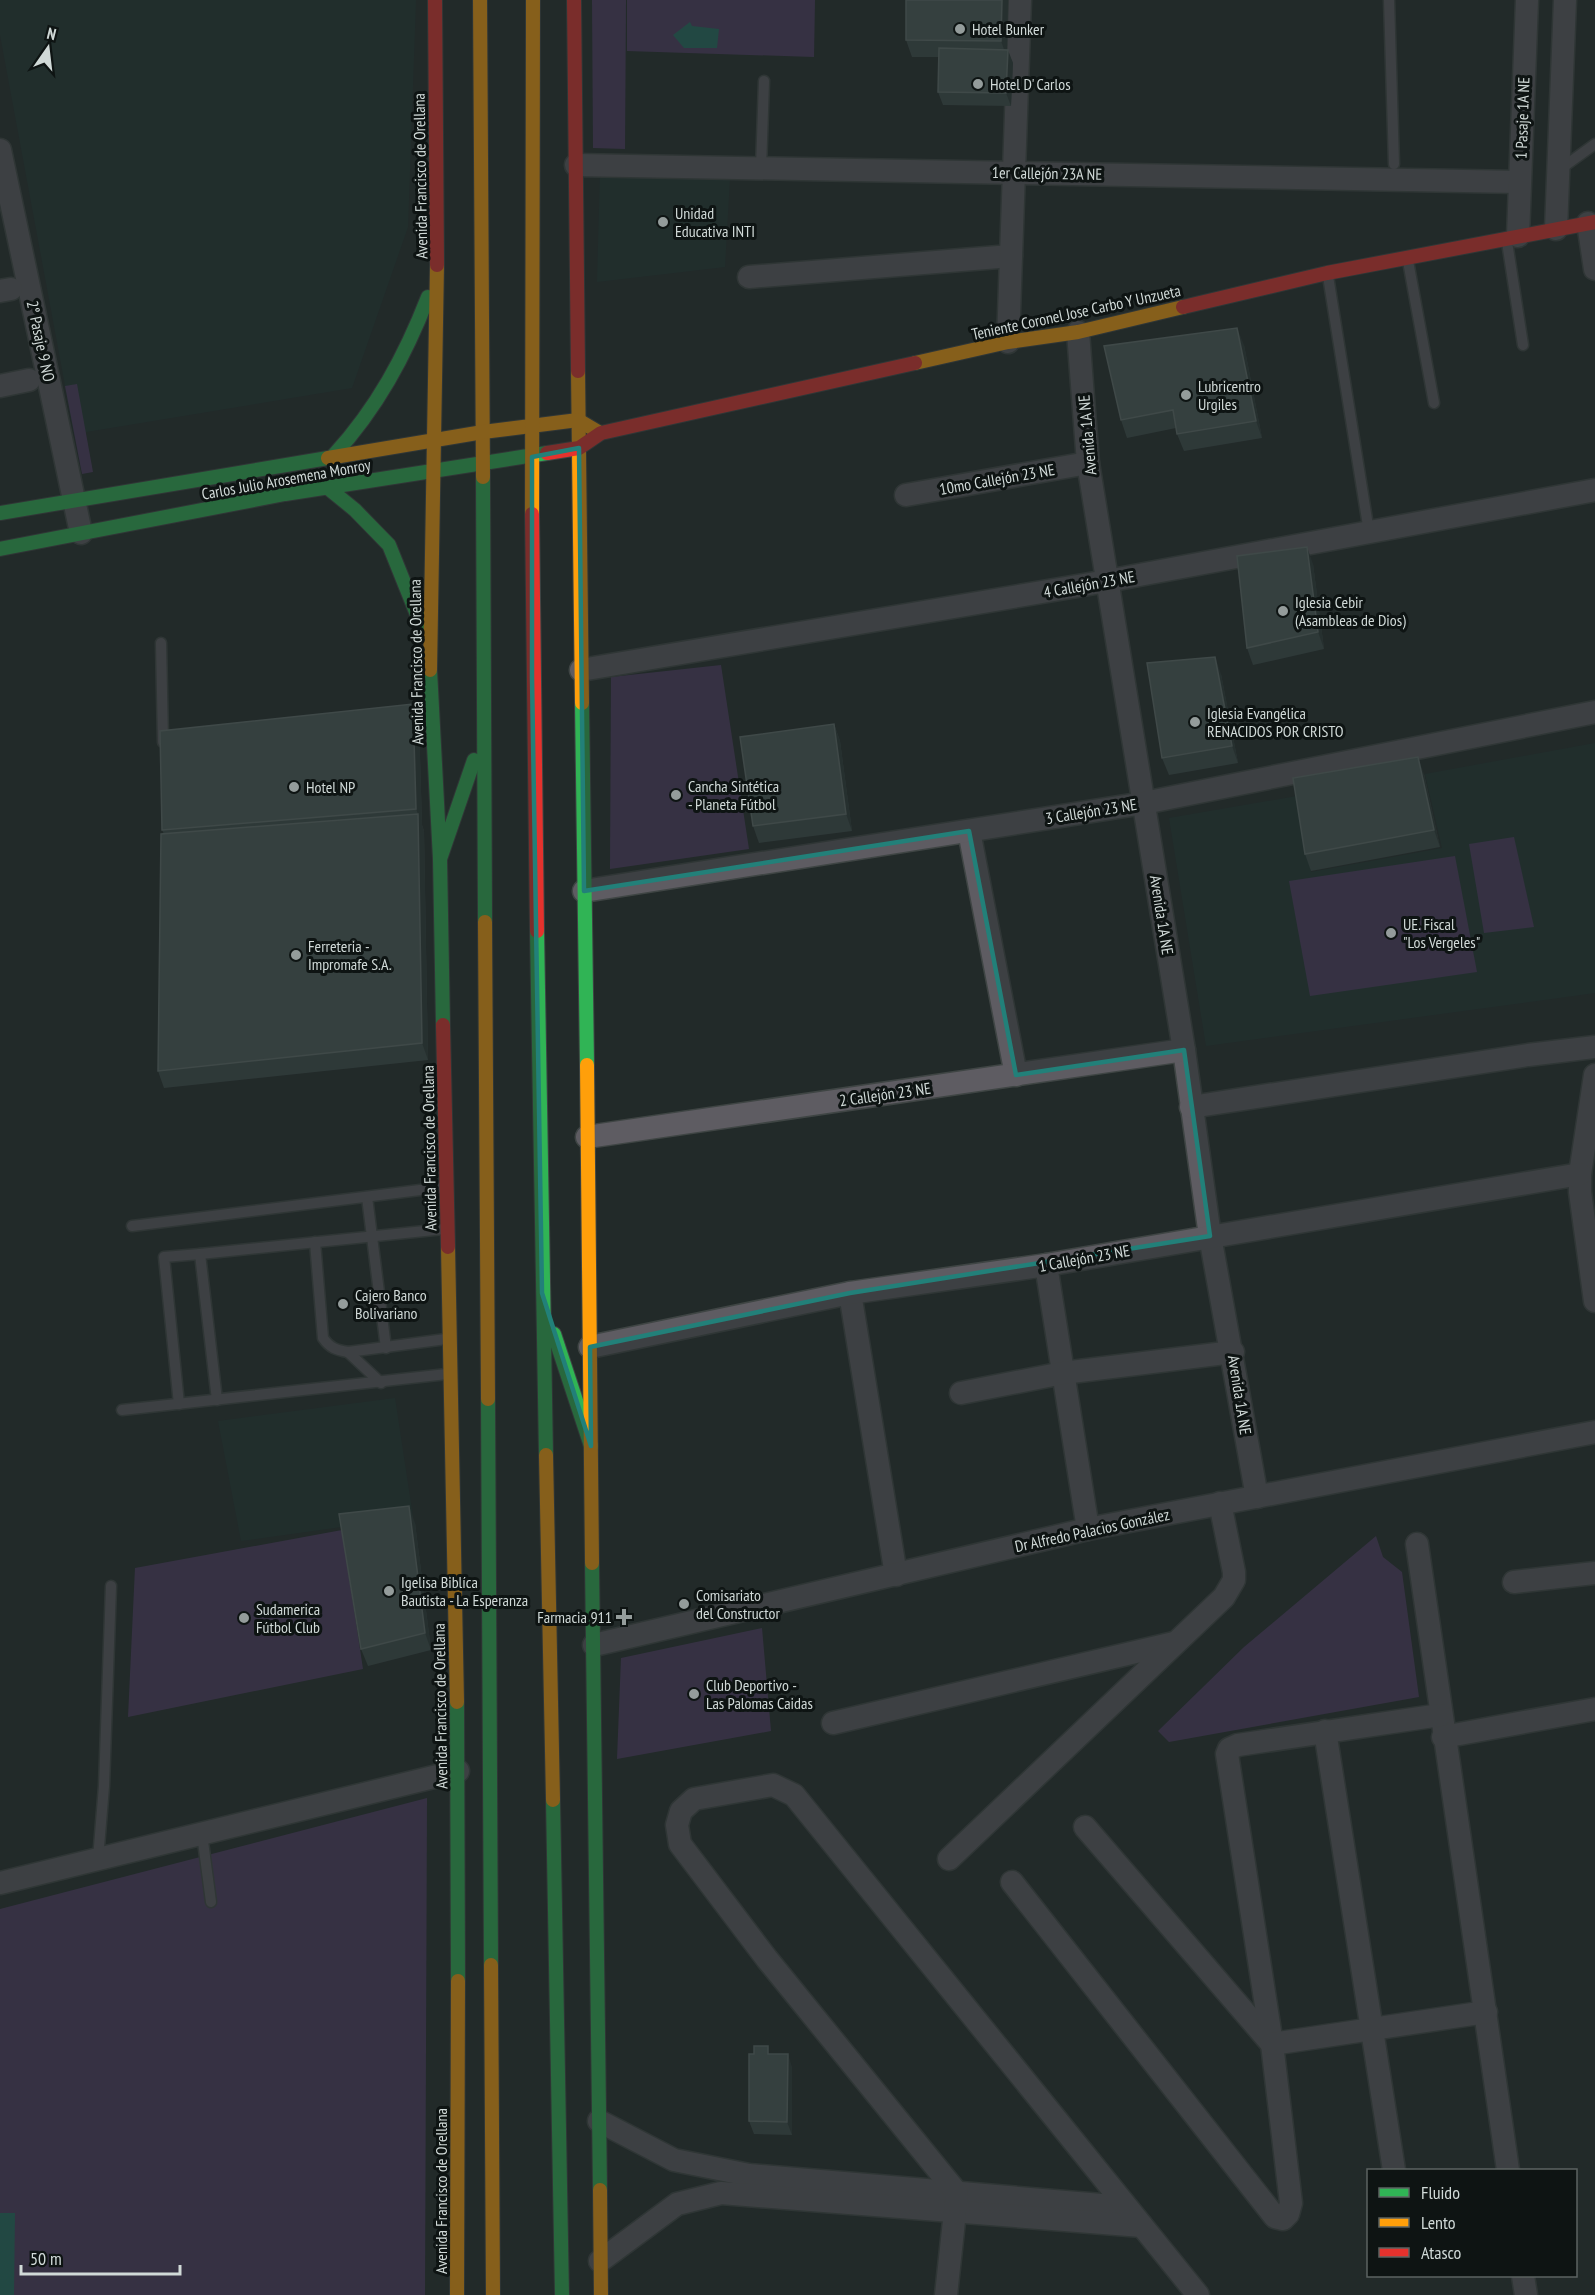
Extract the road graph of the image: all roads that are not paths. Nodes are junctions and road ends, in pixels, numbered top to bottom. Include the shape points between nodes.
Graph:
1 (435, 0) edge
2 (480, 0) edge
3 (533, 0) edge
4 (574, 0) edge
5 (1020, 0) edge
6 (1389, 0) edge
7 (1527, 0) edge
8 (1565, 0) edge
9 (764, 81) dead end
10 (1595, 144) edge
11 (0, 150) edge
12 (1394, 164) dead end
13 (576, 165) junction
14 (761, 168) junction
15 (1559, 170) junction
16 (1016, 173) junction
17 (1519, 182) junction
18 (1591, 223) edge
19 (1556, 229) junction
20 (1512, 237) junction
21 (1011, 256) junction
22 (1407, 258) junction
23 (1595, 269) edge
24 (438, 273) junction
25 (1328, 273) junction
26 (749, 277) dead end
27 (1078, 332) junction
28 (1008, 342) junction
29 (1523, 345) dead end
30 (29, 380) dead end
31 (0, 386) edge
32 (1434, 403) dead end
33 (578, 420) junction
34 (533, 426) junction
35 (483, 432) junction
36 (601, 433) junction
37 (434, 439) junction
38 (579, 448) junction
39 (334, 455) junction
40 (532, 457) junction
41 (483, 463) junction
42 (1088, 463) junction
43 (434, 472) junction
44 (328, 488) junction
45 (1595, 490) edge
46 (906, 495) dead end
47 (75, 501) junction
48 (0, 513) edge
49 (1369, 532) junction
50 (81, 533) junction
51 (0, 549) edge
52 (1107, 581) junction
53 (161, 643) dead end
54 (429, 645) junction
55 (581, 670) junction
56 (1595, 712) edge
57 (483, 723) junction
58 (175, 740) edge
59 (1144, 803) junction
60 (969, 831) junction
61 (440, 859) junction
62 (584, 891) junction
63 (1595, 1047) edge
64 (1184, 1050) junction
65 (1016, 1075) junction
66 (1595, 1075) edge
67 (1191, 1107) junction
68 (1591, 1133) edge
69 (587, 1137) junction
70 (1580, 1174) junction
71 (446, 1186) junction
72 (367, 1197) junction
73 (132, 1226) dead end
74 (447, 1229) junction
75 (372, 1236) junction
76 (1210, 1236) junction
77 (315, 1242) junction
78 (200, 1254) junction
79 (1591, 1263) edge
80 (1046, 1265) junction
81 (542, 1293) junction
82 (850, 1293) junction
83 (1595, 1301) edge
84 (449, 1338) junction
85 (590, 1347) junction
86 (386, 1348) junction
87 (348, 1352) junction
88 (1233, 1352) junction
89 (1063, 1373) junction
90 (450, 1374) junction
91 (381, 1383) junction
92 (961, 1393) dead end
93 (217, 1400) junction
94 (179, 1404) junction
95 (122, 1410) dead end
96 (1595, 1432) edge
97 (591, 1446) junction
98 (1257, 1497) junction
99 (1220, 1503) junction
100 (1088, 1529) junction
101 (1417, 1544) dead end
102 (1595, 1573) edge
103 (896, 1575) junction
104 (1514, 1582) dead end
105 (111, 1586) dead end
106 (1174, 1643) junction
107 (594, 1645) junction
108 (1595, 1710) edge
109 (833, 1723) dead end
110 (1442, 1726) junction
111 (1324, 1731) junction
112 (458, 1772) junction
113 (1085, 1827) dead end
114 (202, 1834) junction
115 (98, 1859) junction
116 (949, 1859) dead end
117 (1012, 1882) dead end
118 (0, 1883) edge
119 (211, 1902) dead end
120 (1486, 2012) junction
121 (1371, 2029) junction
122 (1272, 2044) junction
123 (599, 2121) junction
124 (1394, 2169) edge
125 (1508, 2169) edge
126 (956, 2203) junction
127 (1125, 2207) junction
128 (1142, 2226) junction
129 (600, 2261) junction
130 (1523, 2277) edge
131 (457, 2295) edge
132 (493, 2295) edge
133 (562, 2295) edge
134 (601, 2295) edge
135 (946, 2295) edge
136 (1198, 2295) edge
137 (1526, 2295) edge

1 - 24 main road, Avenida Francisco de Orellana
2 - 35 main road
3 - 34 main road
4 - 13 main road
5 - 16 street
6 - 12 lane
7 - 17 street, 1 Pasaje 1A NE
8 - 15 street
9 - 14 lane
10 - 15 lane
11 - 47 street, 2° Pasaje 9 NO
13 - 14 street, 1er Callejón 23A NE
13 - 33 main road
14 - 16 street, 1er Callejón 23A NE
15 - 19 street
16 - 17 street, 1er Callejón 23A NE
16 - 21 street
17 - 20 street, 1 Pasaje 1A NE
18 - 19 main road, Teniente Coronel Jose Carbo Y Unzueta
18 - 23 street
19 - 20 main road, Teniente Coronel Jose Carbo Y Unzueta
20 - 22 main road, Teniente Coronel Jose Carbo Y Unzueta
20 - 29 lane
21 - 26 street
21 - 28 street
22 - 25 main road, Teniente Coronel Jose Carbo Y Unzueta
22 - 32 lane
24 - 37 main road, Avenida Francisco de Orellana
24 - 39 main road via 398,370 370,416
25 - 27 main road, Teniente Coronel Jose Carbo Y Unzueta
25 - 49 lane
27 - 28 main road, Teniente Coronel Jose Carbo Y Unzueta
27 - 42 street, Avenida 1A NE
28 - 36 main road, Teniente Coronel Jose Carbo Y Unzueta
30 - 31 street
33 - 34 main road, Carlos Julio Arosemena Monroy
33 - 36 main road
33 - 38 main road
34 - 35 main road, Carlos Julio Arosemena Monroy
34 - 40 main road
35 - 37 main road, Carlos Julio Arosemena Monroy
35 - 41 main road
36 - 38 main road, Teniente Coronel Jose Carbo Y Unzueta
37 - 39 main road, Carlos Julio Arosemena Monroy
37 - 43 main road, Avenida Francisco de Orellana
38 - 40 main road, Carlos Julio Arosemena Monroy
38 - 55 main road
39 - 47 main road, Carlos Julio Arosemena Monroy
40 - 41 main road, Carlos Julio Arosemena Monroy
40 - 81 main road
41 - 43 main road, Carlos Julio Arosemena Monroy
41 - 57 main road
42 - 46 street, 10mo Callejón 23 NE
42 - 52 street, Avenida 1A NE
43 - 44 main road, Carlos Julio Arosemena Monroy
43 - 54 main road, Avenida Francisco de Orellana
44 - 50 main road, Carlos Julio Arosemena Monroy
44 - 54 main road via 356,510 389,545
45 - 49 street, 4 Callejón 23 NE
47 - 48 main road, Carlos Julio Arosemena Monroy
47 - 50 street, 2° Pasaje 9 NO
49 - 52 street, 4 Callejón 23 NE
50 - 51 main road, Carlos Julio Arosemena Monroy
52 - 55 street, 4 Callejón 23 NE
52 - 59 street, Avenida 1A NE
53 - 58 lane via 164,742
54 - 61 main road, Avenida Francisco de Orellana via 426,711
55 - 62 main road
56 - 59 street, 3 Callejón 23 NE
57 - 61 main road via 469,781
57 - 132 main road
59 - 60 street, 3 Callejón 23 NE
59 - 64 street, Avenida 1A NE
60 - 62 street, 3 Callejón 23 NE
60 - 65 street
61 - 71 main road, Avenida Francisco de Orellana via 436,940
62 - 69 main road
63 - 67 street
64 - 65 street, 2 Callejón 23 NE
64 - 67 street, Avenida 1A NE
65 - 69 street, 2 Callejón 23 NE
66 - 68 street
67 - 76 street, Avenida 1A NE
68 - 70 street
69 - 85 main road
70 - 76 street, 1 Callejón 23 NE
70 - 79 street via 1580,1203
71 - 72 lane
71 - 74 main road, Avenida Francisco de Orellana
72 - 73 lane
72 - 75 lane
74 - 75 lane
74 - 84 main road, Avenida Francisco de Orellana
75 - 77 lane
75 - 86 lane
76 - 80 street, 1 Callejón 23 NE
76 - 88 street, Avenida 1A NE
77 - 78 lane
77 - 87 lane via 323,1338 335,1350
78 - 93 lane
78 - 94 lane via 164,1257
79 - 83 street
80 - 82 street, 1 Callejón 23 NE
80 - 89 street
81 - 97 main road
81 - 133 main road
82 - 85 street, 1 Callejón 23 NE
82 - 103 street
84 - 86 lane
84 - 90 main road, Avenida Francisco de Orellana
85 - 97 main road
86 - 87 lane
87 - 91 lane
88 - 89 street
88 - 98 street, Avenida 1A NE
89 - 92 street
89 - 100 street
90 - 91 lane
90 - 112 main road, Avenida Francisco de Orellana
91 - 93 lane
93 - 94 lane
94 - 95 lane
96 - 98 street, Dr Alfredo Palacios González
97 - 107 main road
98 - 99 street, Dr Alfredo Palacios González
99 - 100 street, Dr Alfredo Palacios González
99 - 106 street via 1234,1580 1224,1597
100 - 103 street, Dr Alfredo Palacios González
101 - 110 street
102 - 104 street
103 - 107 street, Dr Alfredo Palacios González
105 - 115 lane
106 - 109 street
106 - 116 street
107 - 123 main road
108 - 110 street
110 - 111 street
110 - 120 street
111 - 121 street
111 - 122 street via 1238,1745 1227,1754
112 - 114 street
112 - 131 main road, Avenida Francisco de Orellana
113 - 122 street
114 - 115 street
114 - 119 lane
115 - 118 street
117 - 122 street via 1275,2217 1283,2219 1291,2203
120 - 121 street
120 - 125 street
121 - 122 street
121 - 124 street
123 - 126 street via 682,2162
123 - 129 main road
126 - 127 street
126 - 127 street via 680,1844 677,1825 681,1811 694,1799 773,1785 794,1795
126 - 128 street
126 - 129 street via 704,2195 670,2207
126 - 135 street
127 - 128 street
128 - 136 street
129 - 134 main road
130 - 137 street

